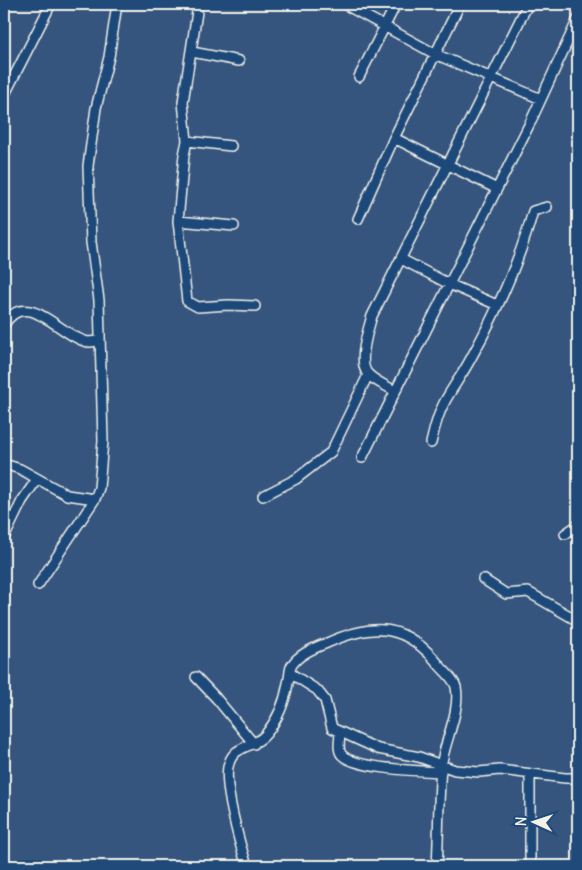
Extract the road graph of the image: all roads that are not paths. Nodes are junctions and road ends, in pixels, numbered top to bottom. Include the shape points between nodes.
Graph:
1 (51, 4) edge
2 (117, 4) edge
3 (196, 4) edge
4 (344, 4) edge
5 (396, 4) edge
6 (460, 4) edge
7 (528, 4) edge
8 (578, 19) edge
9 (385, 27) junction
10 (192, 52) junction
11 (435, 54) junction
12 (239, 61) dead end
13 (359, 77) dead end
14 (491, 78) junction
15 (4, 96) edge
16 (541, 99) junction
17 (394, 138) junction
18 (186, 141) junction
19 (231, 146) dead end
20 (448, 165) junction
21 (497, 189) junction
22 (547, 207) dead end
23 (358, 219) dead end
24 (178, 221) junction
25 (234, 226) dead end
26 (401, 259) junction
27 (449, 284) junction
28 (255, 306) dead end
29 (497, 306) junction
30 (4, 325) edge
31 (99, 340) junction
32 (368, 375) junction
33 (395, 391) junction
34 (431, 444) dead end
35 (362, 458) dead end
36 (4, 464) edge
37 (37, 480) junction
38 (263, 496) dead end
39 (95, 499) junction
40 (578, 525) edge
41 (565, 534) dead end
42 (4, 538) edge
43 (483, 579) dead end
44 (38, 584) dead end
45 (578, 621) edge
46 (290, 673) junction
47 (196, 677) dead end
48 (340, 732) junction
49 (254, 744) junction
50 (441, 769) junction
51 (530, 774) junction
52 (578, 778) edge
53 (247, 866) edge
54 (437, 866) edge
55 (530, 866) edge

1 - 15 street
2 - 31 street via 88,166 91,242 99,300
3 - 10 street
4 - 9 street
5 - 9 street
6 - 11 street
7 - 14 street
8 - 16 street
9 - 11 street
9 - 13 street
10 - 12 street
10 - 18 street via 183,102
11 - 14 street
11 - 17 street
14 - 16 street
14 - 20 street
16 - 21 street
17 - 20 street
17 - 23 street
18 - 19 street
18 - 24 street
20 - 21 street
20 - 26 street
21 - 27 street
22 - 29 street via 533,211 524,242
24 - 25 street
24 - 28 street via 187,300 198,307
26 - 27 street
26 - 32 street via 372,316 365,339 364,367
27 - 29 street
27 - 33 street
29 - 34 street via 444,404
30 - 31 street via 12,314 25,310 46,318 80,339 88,342
31 - 39 street via 103,442
32 - 33 street
32 - 38 street via 331,452 296,479
33 - 35 street
36 - 37 street
37 - 39 street via 68,495
37 - 42 street via 22,501
39 - 44 street
40 - 41 street
43 - 45 street via 506,594 528,592
46 - 48 street via 317,690 325,700 332,728
46 - 49 street via 278,715 267,733
46 - 50 street via 291,666 299,658 322,645 365,629 404,635 418,643 456,687 451,733
47 - 49 street
48 - 50 street via 378,749 419,757
48 - 50 street via 341,754 355,761 408,771
49 - 53 street via 234,753 228,766 227,781
50 - 51 street
50 - 54 street
51 - 52 street
51 - 55 street

